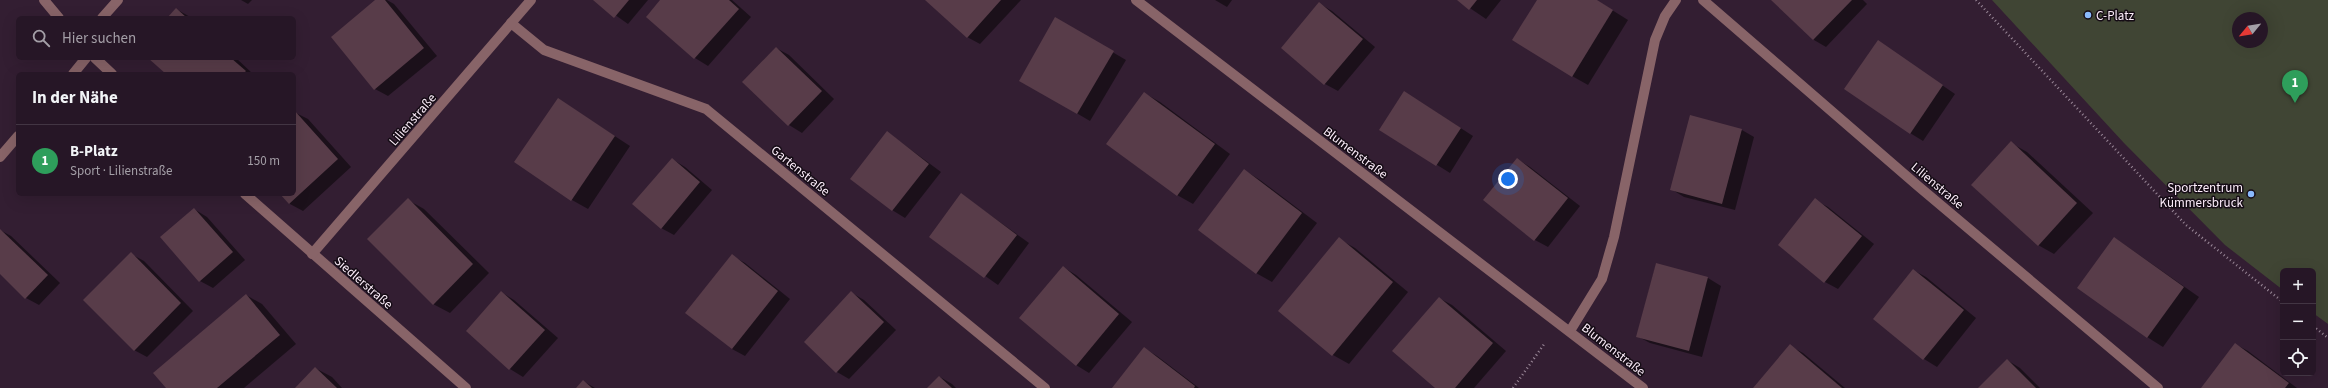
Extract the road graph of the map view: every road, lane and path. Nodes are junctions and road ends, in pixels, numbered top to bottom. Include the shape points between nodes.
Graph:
1 (44, 0) edge
2 (118, 0) edge
3 (531, 0) edge
4 (1136, 0) edge
5 (1676, 0) edge
6 (1703, 0) edge
7 (1976, 0) edge
8 (57, 16) edge
9 (104, 16) edge
10 (511, 23) junction
11 (84, 60) edge
12 (97, 60) edge
13 (75, 72) edge
14 (110, 72) edge
15 (16, 138) edge
16 (0, 157) edge
17 (247, 196) edge
18 (312, 254) junction
19 (2280, 300) edge
20 (1560, 324) junction
21 (2316, 328) edge
22 (1570, 331) junction
23 (2328, 338) edge
24 (466, 388) edge
25 (1045, 388) edge
26 (1513, 388) edge
27 (1643, 388) edge
28 (2158, 388) edge

1 - 8 street
2 - 9 street
3 - 10 street, Lilienstraße
4 - 20 street, Blumenstraße
5 - 22 street, Blumenstraße via 1654,40 1614,236 1602,279
6 - 28 street, Lilienstraße via 1918,186
7 - 19 path via 2186,225
10 - 18 street, Lilienstraße
10 - 25 street, Gartenstraße via 544,50 706,109
11 - 13 street
12 - 14 street
15 - 16 street
17 - 18 street, Siedlerstraße
18 - 24 street, Siedlerstraße
20 - 22 street, Blumenstraße
20 - 26 path
21 - 23 path
22 - 27 street, Blumenstraße

